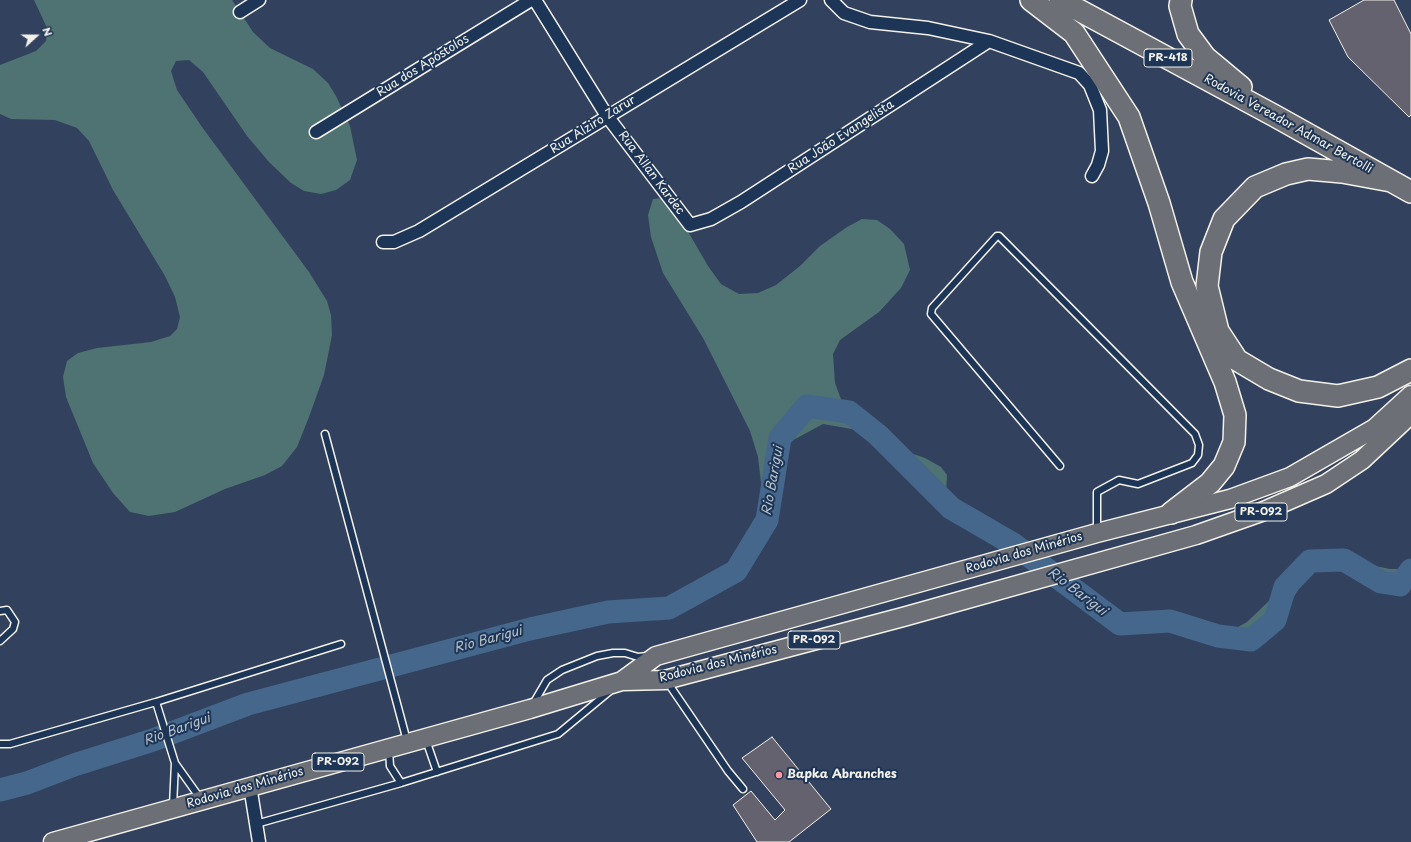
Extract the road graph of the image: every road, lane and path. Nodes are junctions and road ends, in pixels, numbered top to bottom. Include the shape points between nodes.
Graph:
1 (259, 0) edge
2 (531, 0) edge
3 (535, 0) edge
4 (800, 0) edge
5 (831, 0) edge
6 (1032, 0) edge
7 (1060, 0) edge
8 (1181, 0) edge
9 (240, 12) dead end
10 (989, 41) junction
11 (607, 116) junction
12 (1275, 116) junction
13 (316, 132) dead end
14 (1092, 176) dead end
15 (1391, 181) junction
16 (1411, 192) edge
17 (690, 225) joint
18 (383, 242) dead end
19 (1411, 370) edge
20 (1411, 395) edge
21 (1411, 414) edge
22 (325, 434) dead end
23 (1060, 466) dead end
24 (1171, 513) junction
25 (1097, 533) junction
26 (0, 611) edge
27 (0, 641) edge
28 (341, 644) dead end
29 (656, 656) junction
30 (665, 680) junction
31 (622, 681) junction
32 (156, 702) junction
33 (530, 709) junction
34 (425, 738) junction
35 (407, 743) junction
36 (0, 744) edge
37 (389, 748) junction
38 (175, 763) junction
39 (437, 772) junction
40 (400, 783) junction
41 (250, 786) junction
42 (743, 789) dead end
43 (202, 800) junction
44 (173, 808) junction
45 (256, 824) junction
46 (70, 840) edge
47 (53, 842) edge
48 (259, 842) edge

1 - 9 street
2 - 13 street, Rua dos Apóstolos
3 - 11 street, Rua Allan Kardec
4 - 11 street, Rua Alziro Zarur
5 - 10 street via 844,12 870,22 928,28
6 - 24 highway via 1074,33 1129,117 1159,203 1182,282 1225,382 1235,415 1234,442 1224,466 1210,483
7 - 12 highway, Rodovia Vereador Admar Bertolli / PR-418
8 - 12 highway via 1180,6 1188,34 1205,57
10 - 14 street via 1078,73 1090,84 1100,110 1102,151
10 - 17 street, Rua João Evangelista via 741,202 711,219
11 - 17 street, Rua Allan Kardec
11 - 18 street, Rua Alziro Zarur via 419,231 394,242
12 - 15 highway, Rodovia Vereador Admar Bertolli / PR-418
15 - 16 highway, Rodovia Vereador Admar Bertolli / PR-418
15 - 19 highway via 1308,169 1286,174 1255,187 1224,219 1211,252 1207,286 1218,331 1237,360 1269,379 1299,391 1338,396 1378,388
20 - 24 main road, Rodovia dos Minérios / PR-092 via 1375,428 1290,477 1230,499
21 - 30 main road, Rodovia dos Minérios / PR-092 via 1362,460 1326,484 1264,511 1196,535
22 - 35 lane
23 - 25 lane via 931,314 932,308 997,236 1000,236 1195,434 1199,444 1198,455 1192,463 1138,484 1119,480 1097,492
24 - 25 main road, Rodovia dos Minérios / PR-092
25 - 29 main road, Rodovia dos Minérios / PR-092
26 - 27 lane via 7,610 15,622
28 - 32 lane
29 - 31 main road, Rodovia dos Minérios / PR-092
29 - 33 lane via 638,657 613,653 597,656 562,670 548,680
30 - 31 main road, Rodovia dos Minérios / PR-092
30 - 42 lane
31 - 33 main road, Rodovia dos Minérios / PR-092
31 - 39 lane via 558,734
32 - 36 lane via 10,744
32 - 38 lane
33 - 34 main road, Rodovia dos Minérios / PR-092
34 - 35 main road, Rodovia dos Minérios / PR-092
34 - 39 lane
35 - 37 main road, Rodovia dos Minérios / PR-092
37 - 40 lane via 390,766
37 - 41 main road, Rodovia dos Minérios / PR-092
38 - 43 lane
38 - 44 lane
39 - 40 lane
40 - 45 lane
41 - 43 main road, Rodovia dos Minérios / PR-092
41 - 45 street
43 - 44 main road, Rodovia dos Minérios / PR-092
44 - 46 main road, Rodovia dos Minérios / PR-092
45 - 48 street
46 - 47 main road, Rodovia dos Minérios / PR-092

